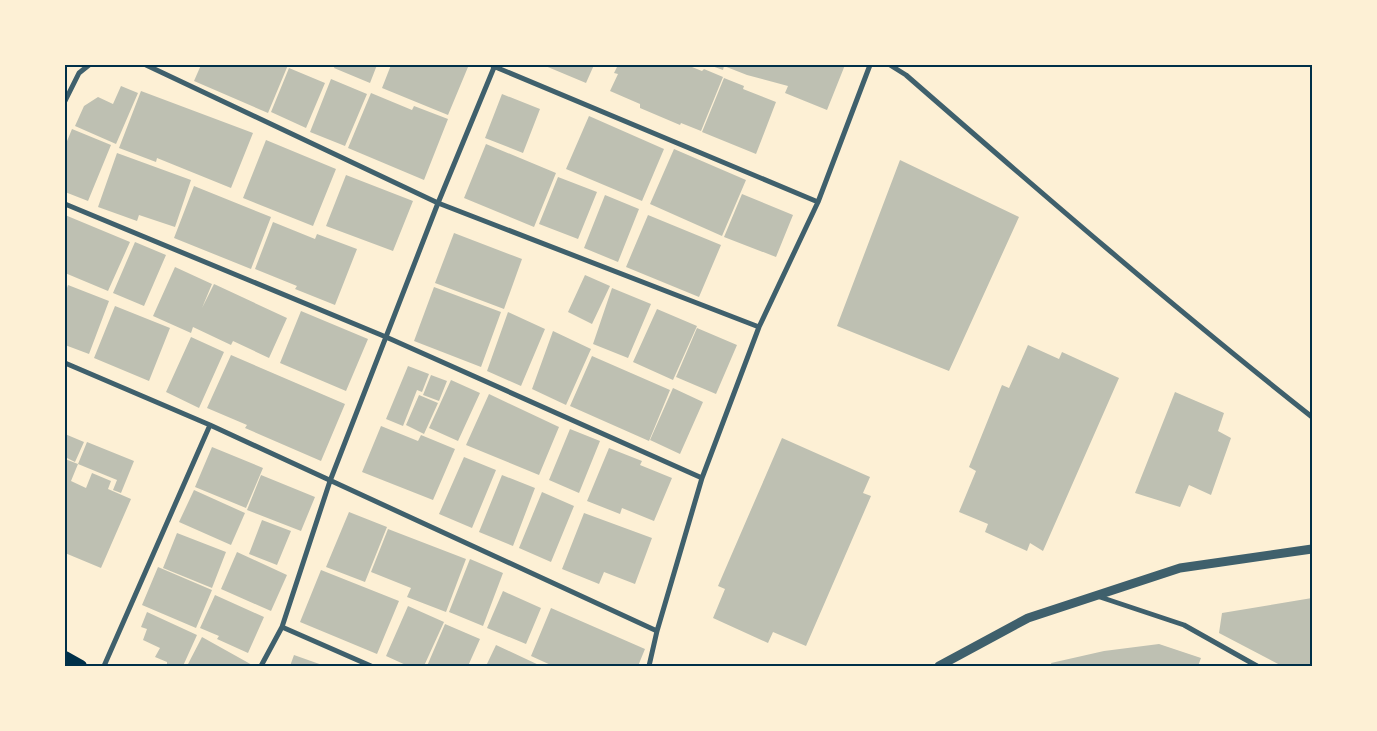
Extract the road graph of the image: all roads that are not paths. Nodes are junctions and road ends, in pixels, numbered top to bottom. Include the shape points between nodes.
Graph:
1 (89, 65) edge
2 (146, 65) edge
3 (494, 65) edge
4 (870, 65) edge
5 (890, 65) edge
6 (65, 101) edge
7 (818, 202) junction
8 (438, 203) junction
9 (65, 204) edge
10 (759, 327) junction
11 (386, 337) junction
12 (65, 363) edge
13 (1312, 417) edge
14 (210, 426) junction
15 (702, 478) junction
16 (330, 481) junction
17 (1312, 550) edge
18 (1096, 596) junction
19 (282, 627) junction
20 (657, 631) junction
21 (65, 657) edge
22 (82, 666) edge
23 (104, 666) edge
24 (261, 666) edge
25 (371, 666) edge
26 (649, 666) edge
27 (939, 666) edge
28 (1257, 666) edge

1 - 6 street via 79,73
2 - 8 street
3 - 7 street
3 - 8 street
4 - 7 street
5 - 13 street via 906,75 1204,330
7 - 10 street
8 - 10 street
8 - 11 street
9 - 11 street
10 - 15 street
11 - 15 street
11 - 16 street
12 - 14 street
14 - 16 street
14 - 23 street
15 - 20 street
16 - 19 street
16 - 20 street
17 - 18 street via 1180,568
18 - 27 street via 1028,618
18 - 28 street via 1184,625
19 - 24 street
19 - 25 street
20 - 26 street
21 - 22 main road

